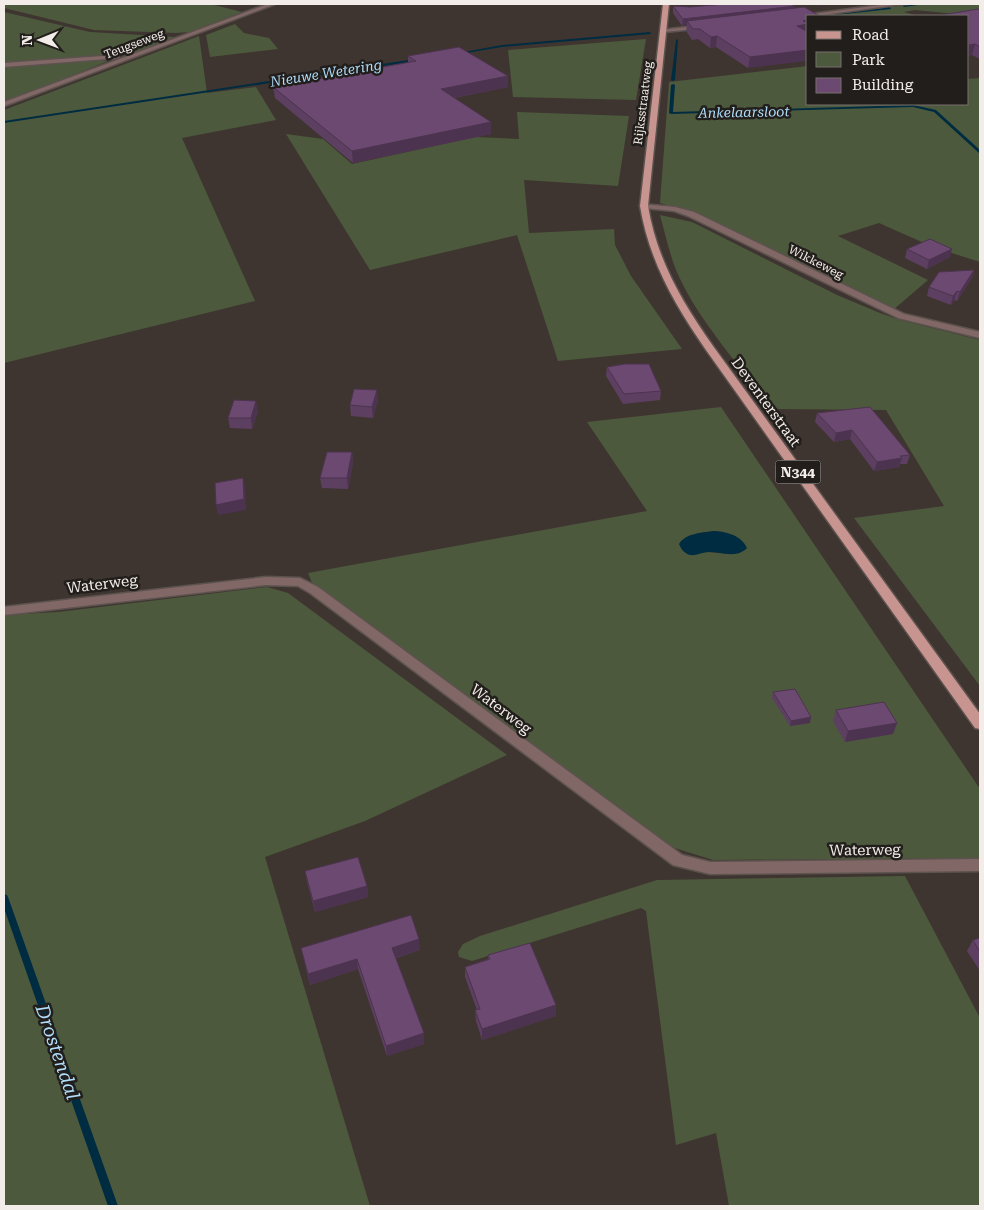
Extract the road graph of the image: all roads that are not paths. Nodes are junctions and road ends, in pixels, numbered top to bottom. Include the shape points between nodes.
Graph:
1 (272, 4) edge
2 (666, 4) edge
3 (900, 4) edge
4 (788, 17) edge
5 (708, 26) edge
6 (664, 30) junction
7 (132, 56) junction
8 (4, 65) edge
9 (4, 104) edge
10 (644, 206) junction
11 (980, 335) edge
12 (4, 611) edge
13 (980, 724) edge
14 (980, 865) edge

1 - 7 street, Teugseweg
2 - 6 main road, Rijksstraatweg / N344
3 - 4 street
5 - 6 street
6 - 10 main road, Rijksstraatweg / N344
7 - 8 street
7 - 9 street, Teugseweg
10 - 11 street, Wikkeweg via 691,214 901,316
10 - 13 main road, Deventerstraat / N344 via 647,232 676,300
12 - 14 street, Waterweg via 266,580 300,582 678,860 710,868

